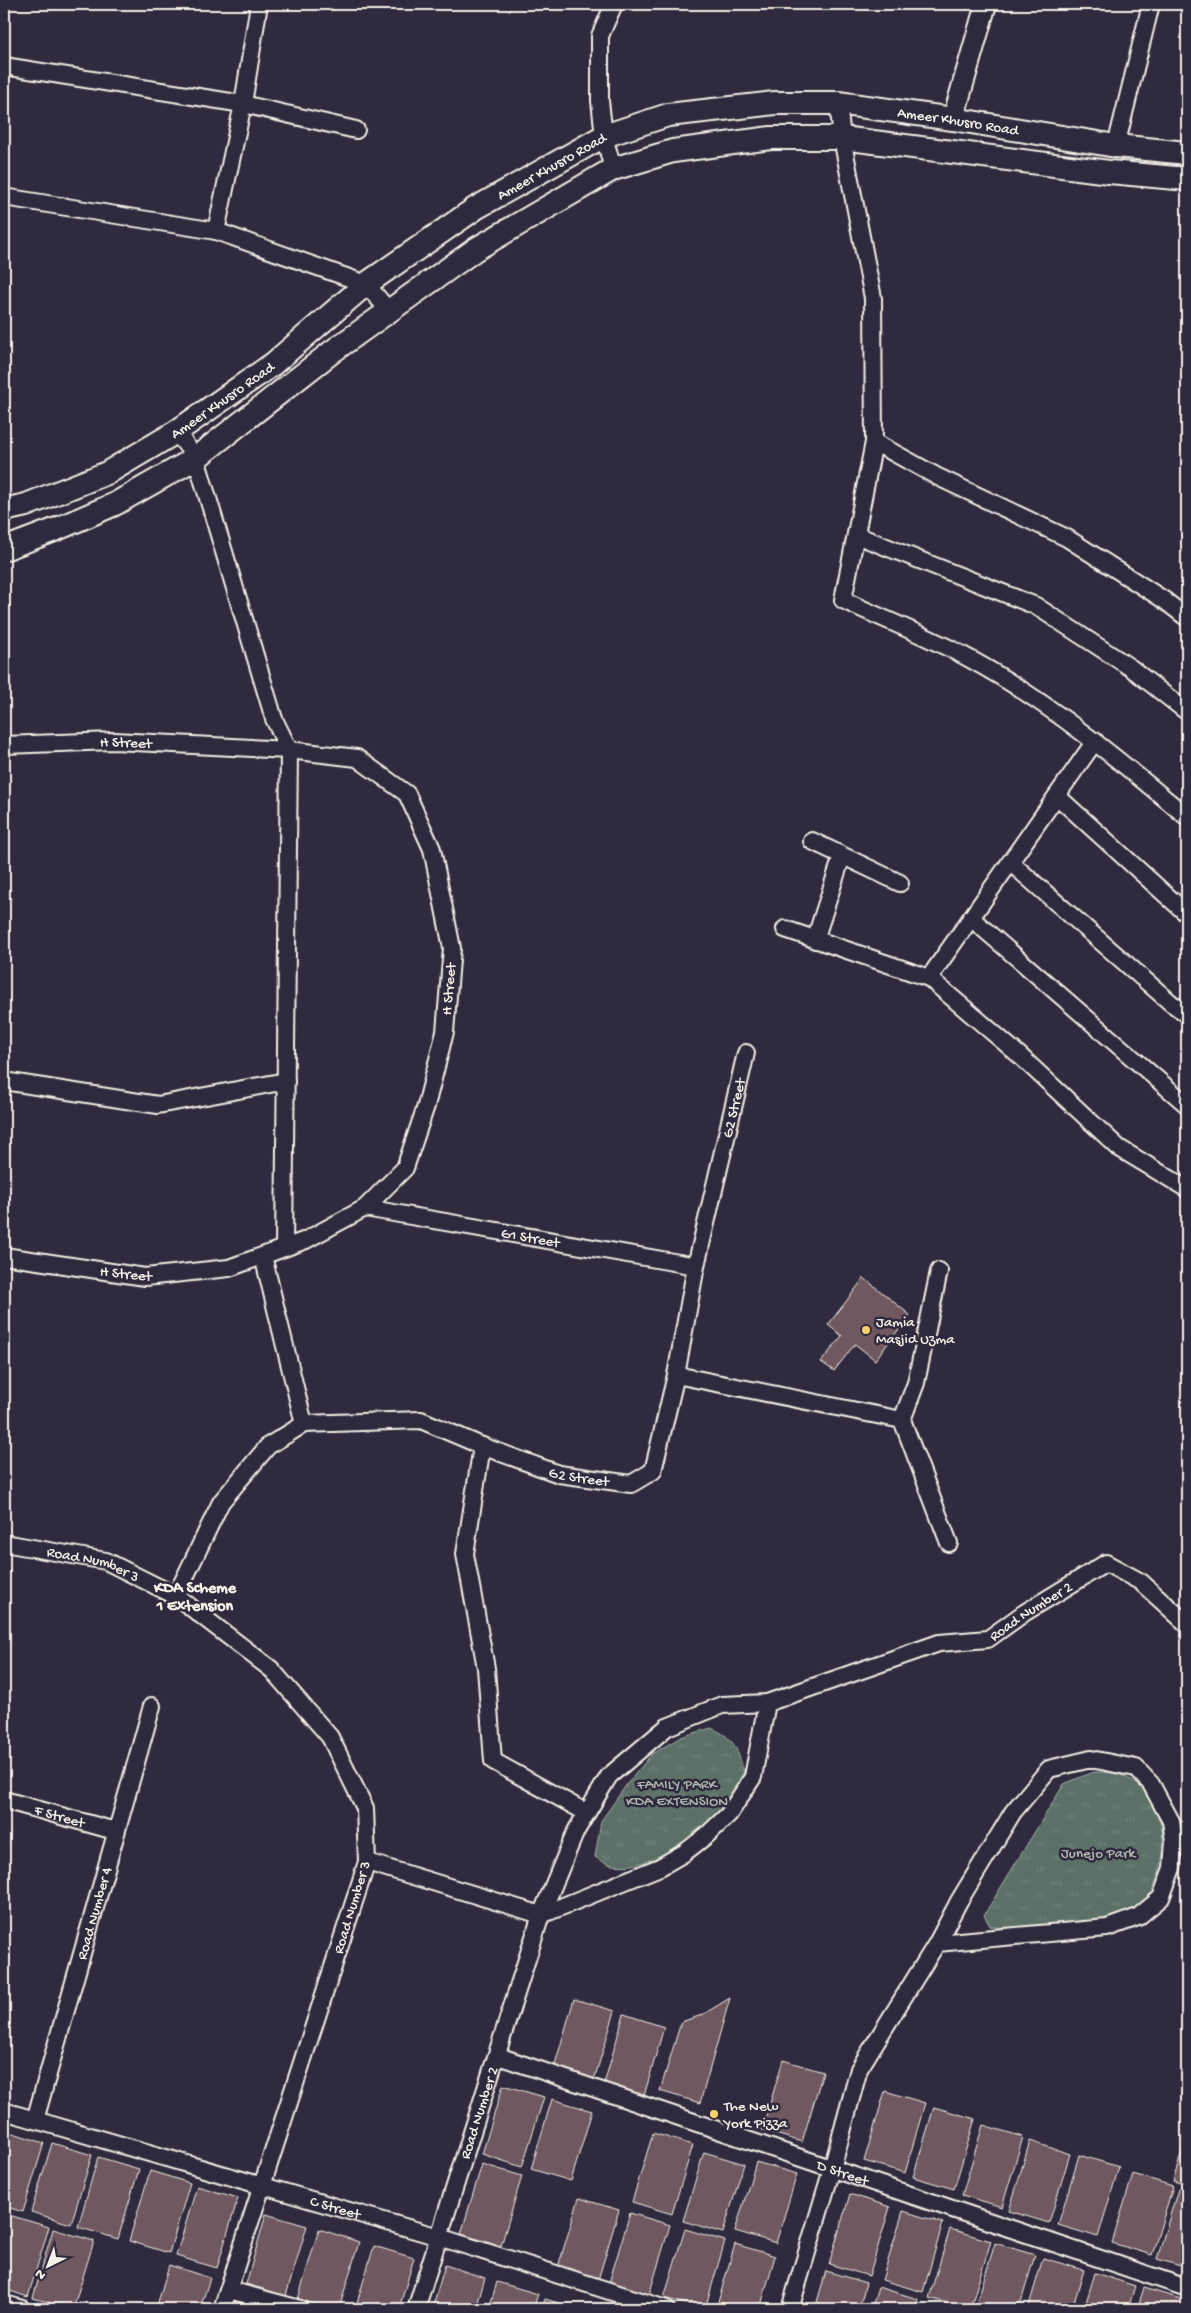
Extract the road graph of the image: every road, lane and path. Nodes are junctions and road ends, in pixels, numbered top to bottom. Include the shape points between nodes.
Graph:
1 (260, 4) edge
2 (614, 4) edge
3 (986, 4) edge
4 (1151, 4) edge
5 (4, 66) edge
6 (838, 103) junction
7 (243, 104) junction
8 (954, 119) junction
9 (356, 130) dead end
10 (604, 136) junction
11 (842, 138) junction
12 (1116, 146) junction
13 (928, 150) junction
14 (1187, 152) edge
15 (970, 156) junction
16 (613, 168) junction
17 (1187, 178) edge
18 (4, 197) edge
19 (216, 231) junction
20 (366, 284) junction
21 (390, 312) junction
22 (176, 432) junction
23 (874, 442) junction
24 (196, 458) junction
25 (4, 510) edge
26 (856, 535) junction
27 (4, 548) edge
28 (1187, 618) edge
29 (1187, 712) edge
30 (1096, 741) junction
31 (4, 745) edge
32 (289, 750) junction
33 (1057, 796) junction
34 (1187, 817) edge
35 (812, 841) dead end
36 (842, 856) junction
37 (1010, 862) junction
38 (900, 883) dead end
39 (1187, 914) edge
40 (971, 918) junction
41 (784, 929) dead end
42 (815, 940) junction
43 (929, 978) junction
44 (1187, 1014) edge
45 (746, 1053) dead end
46 (4, 1080) edge
47 (286, 1081) junction
48 (1187, 1105) edge
49 (1187, 1189) edge
50 (365, 1208) junction
51 (284, 1248) junction
52 (4, 1256) edge
53 (263, 1256) junction
54 (696, 1266) junction
55 (939, 1271) dead end
56 (676, 1375) junction
57 (902, 1420) junction
58 (304, 1424) junction
59 (482, 1446) junction
60 (4, 1543) edge
61 (949, 1543) dead end
62 (176, 1596) junction
63 (1187, 1624) edge
64 (767, 1703) junction
65 (152, 1706) dead end
66 (4, 1800) edge
67 (587, 1813) junction
68 (116, 1831) junction
69 (367, 1862) junction
70 (541, 1915) junction
71 (937, 1943) junction
72 (498, 2056) junction
73 (4, 2112) edge
74 (35, 2120) junction
75 (832, 2169) junction
76 (261, 2186) junction
77 (439, 2237) junction
78 (1187, 2288) edge
79 (229, 2290) junction
80 (4, 2304) edge
81 (22, 2309) edge
82 (222, 2309) edge
83 (300, 2309) edge
84 (416, 2309) edge
85 (666, 2309) edge
86 (790, 2309) edge

1 - 7 street
2 - 10 street via 600,36 600,101
3 - 8 street
4 - 12 street
5 - 7 street
6 - 8 main road, Ameer Khusro Road
6 - 10 main road, Ameer Khusro Road via 774,103 668,114
6 - 11 street
7 - 9 street
7 - 19 street
8 - 12 main road, Ameer Khusro Road
8 - 13 main road
8 - 15 main road
10 - 16 street
10 - 20 main road, Ameer Khusro Road via 476,208
11 - 13 main road, Ameer Khusro Road
11 - 16 main road, Ameer Khusro Road via 771,138 673,151
11 - 23 street via 873,298
12 - 14 main road, Ameer Khusro Road
13 - 15 main road, Ameer Khusro Road
15 - 17 main road, Ameer Khusro Road
16 - 21 main road, Ameer Khusro Road via 476,248
18 - 19 street
19 - 20 street
20 - 21 street
20 - 22 main road, Ameer Khusro Road via 273,364
21 - 24 main road, Ameer Khusro Road via 333,351
22 - 24 street
22 - 25 main road, Ameer Khusro Road via 107,473 26,505
23 - 26 street
23 - 28 street via 938,477 1066,538
24 - 27 main road, Ameer Khusro Road via 115,504
24 - 32 street via 274,719
26 - 29 street via 1036,606 1131,668
26 - 30 street via 843,600 970,659
30 - 33 street
30 - 34 street
31 - 32 street, H Street via 114,741
32 - 47 street
32 - 50 street, H Street via 357,758 407,794 432,849 452,948 445,1032 426,1106 405,1168
33 - 37 street
33 - 39 street
35 - 36 street
36 - 38 street
36 - 42 street
37 - 40 street
37 - 44 street
40 - 43 street
40 - 48 street
41 - 42 street
42 - 43 street
43 - 49 street via 1018,1054 1119,1148
45 - 54 street, G2 Street
46 - 47 street via 158,1105
47 - 51 street
50 - 51 street, H Street via 306,1240
50 - 54 street, G1 Street
51 - 53 street, H Street
52 - 53 street, H Street via 145,1277 229,1268
53 - 58 street
54 - 56 street, G2 Street
55 - 57 street via 916,1383
56 - 57 street
56 - 59 street, G2 Street via 652,1471 632,1484 559,1474
57 - 61 street
58 - 59 street, G2 Street via 421,1420
58 - 62 street, G2 Street via 268,1446 221,1502
59 - 67 street via 466,1554 486,1668 493,1761
60 - 62 street, Road Number 3 via 106,1562
62 - 69 street, Road Number 3 via 271,1669 330,1737 365,1808
63 - 64 street, Road Number 2 via 1141,1582 1106,1563 988,1639 939,1643
64 - 67 street, Road Number 2 via 722,1705 667,1727 609,1776
64 - 70 street via 753,1777 729,1814 707,1835 660,1867
65 - 68 street, Road Number 4
66 - 68 street, F Street
67 - 70 street, Road Number 2 via 576,1831
68 - 74 street, Road Number 4
69 - 70 street
69 - 76 street, Road Number 3
70 - 72 street, Road Number 2
71 - 71 street via 1013,1812 1049,1769 1091,1759 1136,1768 1151,1784 1171,1821 1174,1841 1172,1868 1160,1898 1138,1917 1107,1928
71 - 75 street via 859,2069
72 - 75 street, D Street
72 - 77 street, Road Number 2
73 - 74 street, C Street
74 - 76 street, C Street
75 - 78 street, D Street
75 - 86 street
76 - 77 street, C Street
76 - 79 street, Road Number 3
77 - 84 street, Road Number 2
77 - 85 street, C Street
79 - 82 street, Road Number 3
79 - 83 street
80 - 81 street

